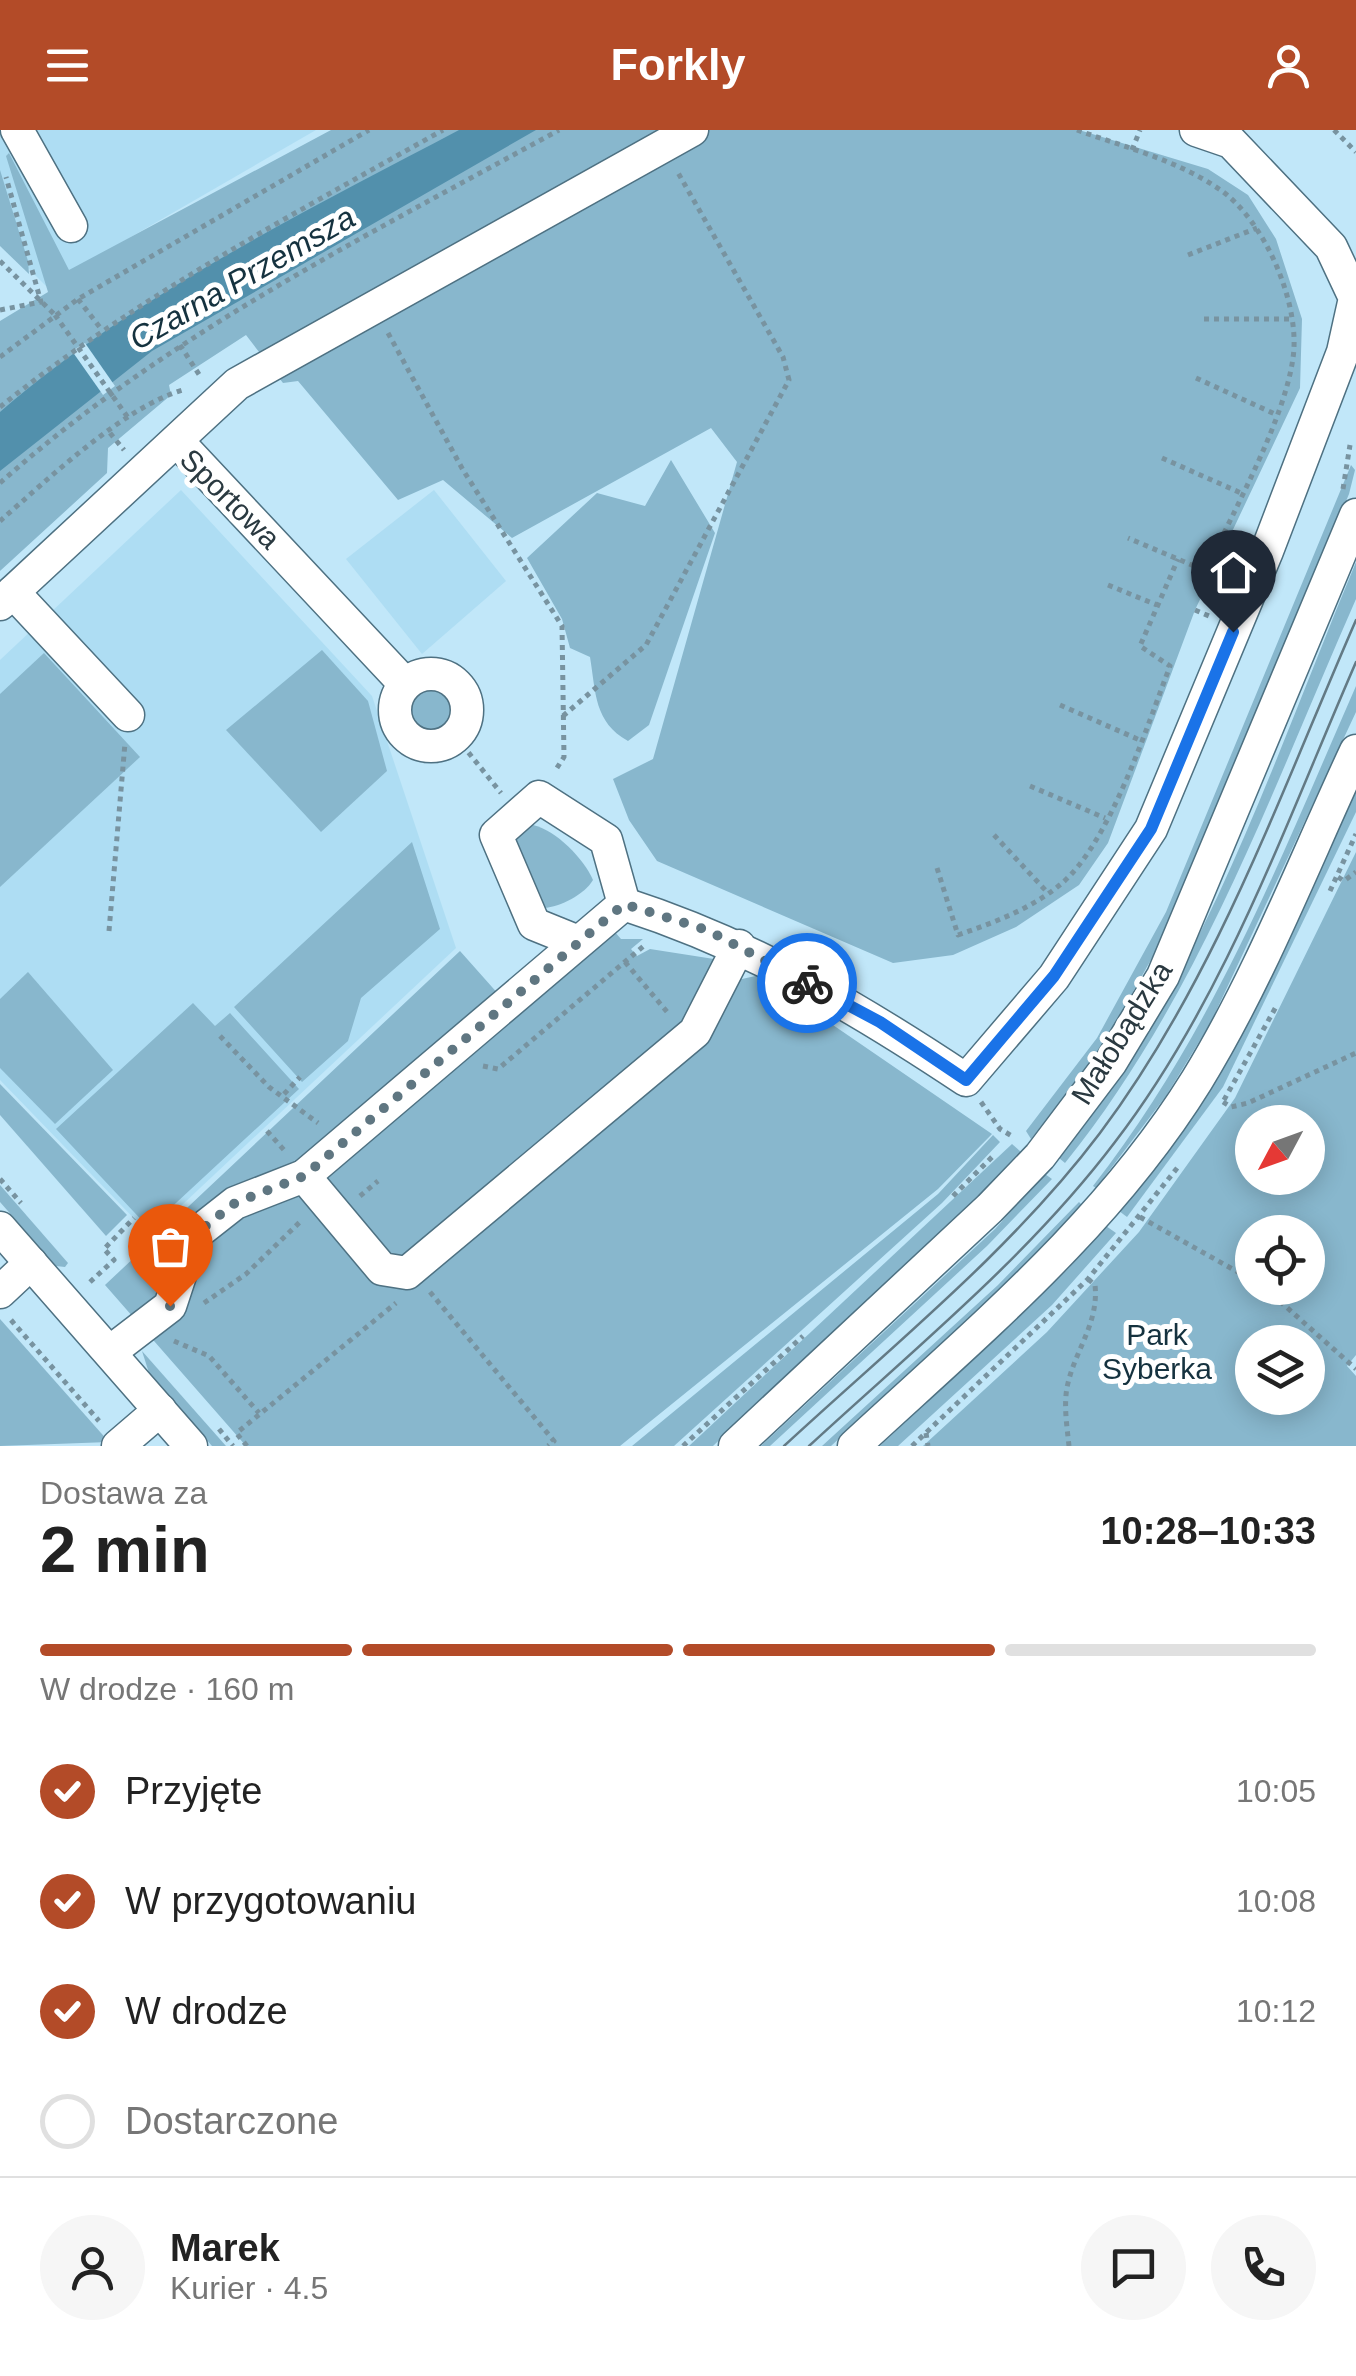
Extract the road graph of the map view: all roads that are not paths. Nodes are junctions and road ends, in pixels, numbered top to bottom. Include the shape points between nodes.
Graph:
1 (17, 130) edge
2 (692, 130) edge
3 (1196, 130) edge
4 (71, 226) dead end
5 (178, 442) junction
6 (1356, 515) edge
7 (6, 598) edge
8 (405, 684) junction
9 (128, 715) road end
10 (1356, 751) edge
11 (624, 904) junction
12 (576, 941) junction
13 (739, 946) junction
14 (314, 1187) junction
15 (0, 1228) edge
16 (31, 1262) junction
17 (0, 1292) edge
18 (110, 1352) junction
19 (160, 1410) junction
20 (118, 1445) edge
21 (191, 1446) edge
22 (735, 1446) edge
23 (854, 1446) edge

1 - 4 street
2 - 5 street via 237,384
3 - 13 street via 1230,142 1330,247 1355,298 1343,352 1296,476 1151,829 1054,976 966,1080 880,1022
5 - 7 street, Sportowa
5 - 8 street, Sportowa
6 - 22 street, Małobądzka via 1163,976 1111,1062 1040,1156 990,1208
7 - 9 street
8 - 8 street via 395,704 398,727 414,742 436,746 456,737 468,717 464,694 448,678 425,674
10 - 23 street via 1225,1030 1164,1128 1066,1248
11 - 12 street
11 - 12 street via 606,840 529,806 496,835 534,924
11 - 13 street
12 - 14 street via 344,1145
13 - 14 street via 688,1037 414,1274 382,1269
14 - 18 street via 235,1203 193,1236 170,1306
15 - 16 street
16 - 17 street
16 - 18 street
18 - 19 street
19 - 20 street
19 - 21 street

